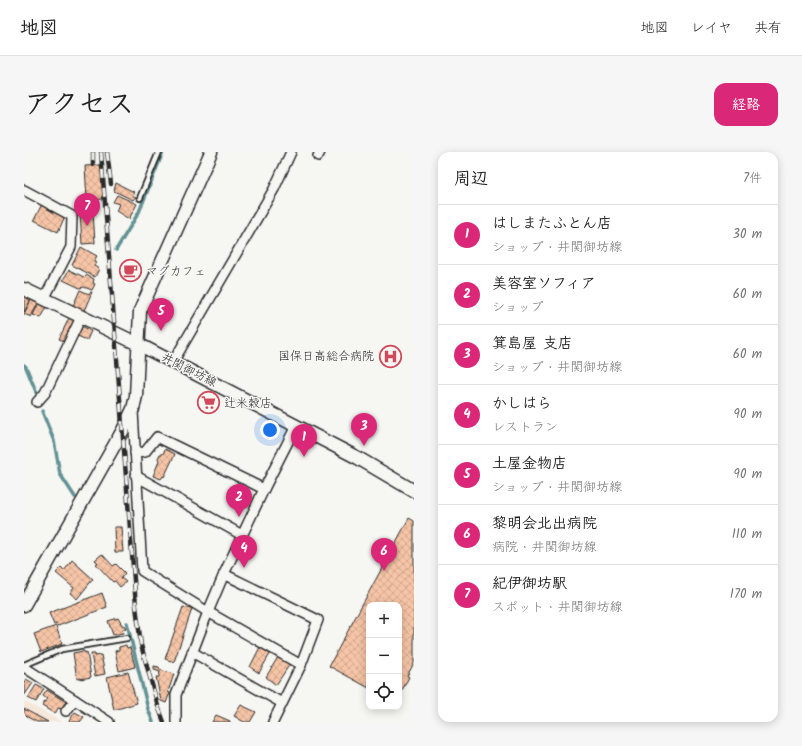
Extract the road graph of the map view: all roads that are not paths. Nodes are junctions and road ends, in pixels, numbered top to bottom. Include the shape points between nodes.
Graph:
1 (159, 152) edge
2 (211, 152) edge
3 (291, 152) edge
4 (24, 190) edge
5 (140, 198) dead end
6 (24, 289) edge
7 (44, 299) junction
8 (81, 317) junction
9 (138, 344) junction
10 (173, 362) junction
11 (37, 402) dead end
12 (132, 409) junction
13 (296, 426) junction
14 (135, 453) junction
15 (136, 476) junction
16 (264, 489) junction
17 (414, 491) edge
18 (242, 535) junction
19 (224, 574) junction
20 (24, 605) edge
21 (208, 612) junction
22 (127, 638) dead end
23 (192, 652) junction
24 (301, 665) junction
25 (24, 666) edge
26 (75, 700) junction
27 (282, 703) junction
28 (66, 711) dead end
29 (109, 722) edge
30 (176, 722) edge
31 (273, 722) edge

1 - 5 lane
2 - 9 street via 140,311
3 - 10 street via 274,189
4 - 7 street via 72,216 71,246
6 - 7 street, 井関御坊線
7 - 8 street, 井関御坊線
8 - 9 street, 井関御坊線
8 - 11 street via 45,392
9 - 10 street, 井関御坊線
9 - 12 street via 136,396
10 - 13 street, 井関御坊線
12 - 14 street
12 - 20 street via 123,430
13 - 16 street
13 - 17 street, 井関御坊線
14 - 15 street
14 - 16 street via 145,452 157,437
15 - 18 street
15 - 21 street via 142,571
16 - 18 street
18 - 19 street
19 - 21 street
19 - 24 street via 318,620
21 - 23 street
21 - 24 street
22 - 25 lane via 62,649
23 - 27 street
23 - 30 street via 176,696
24 - 27 street
25 - 26 street
26 - 28 street
26 - 29 street
27 - 31 street

